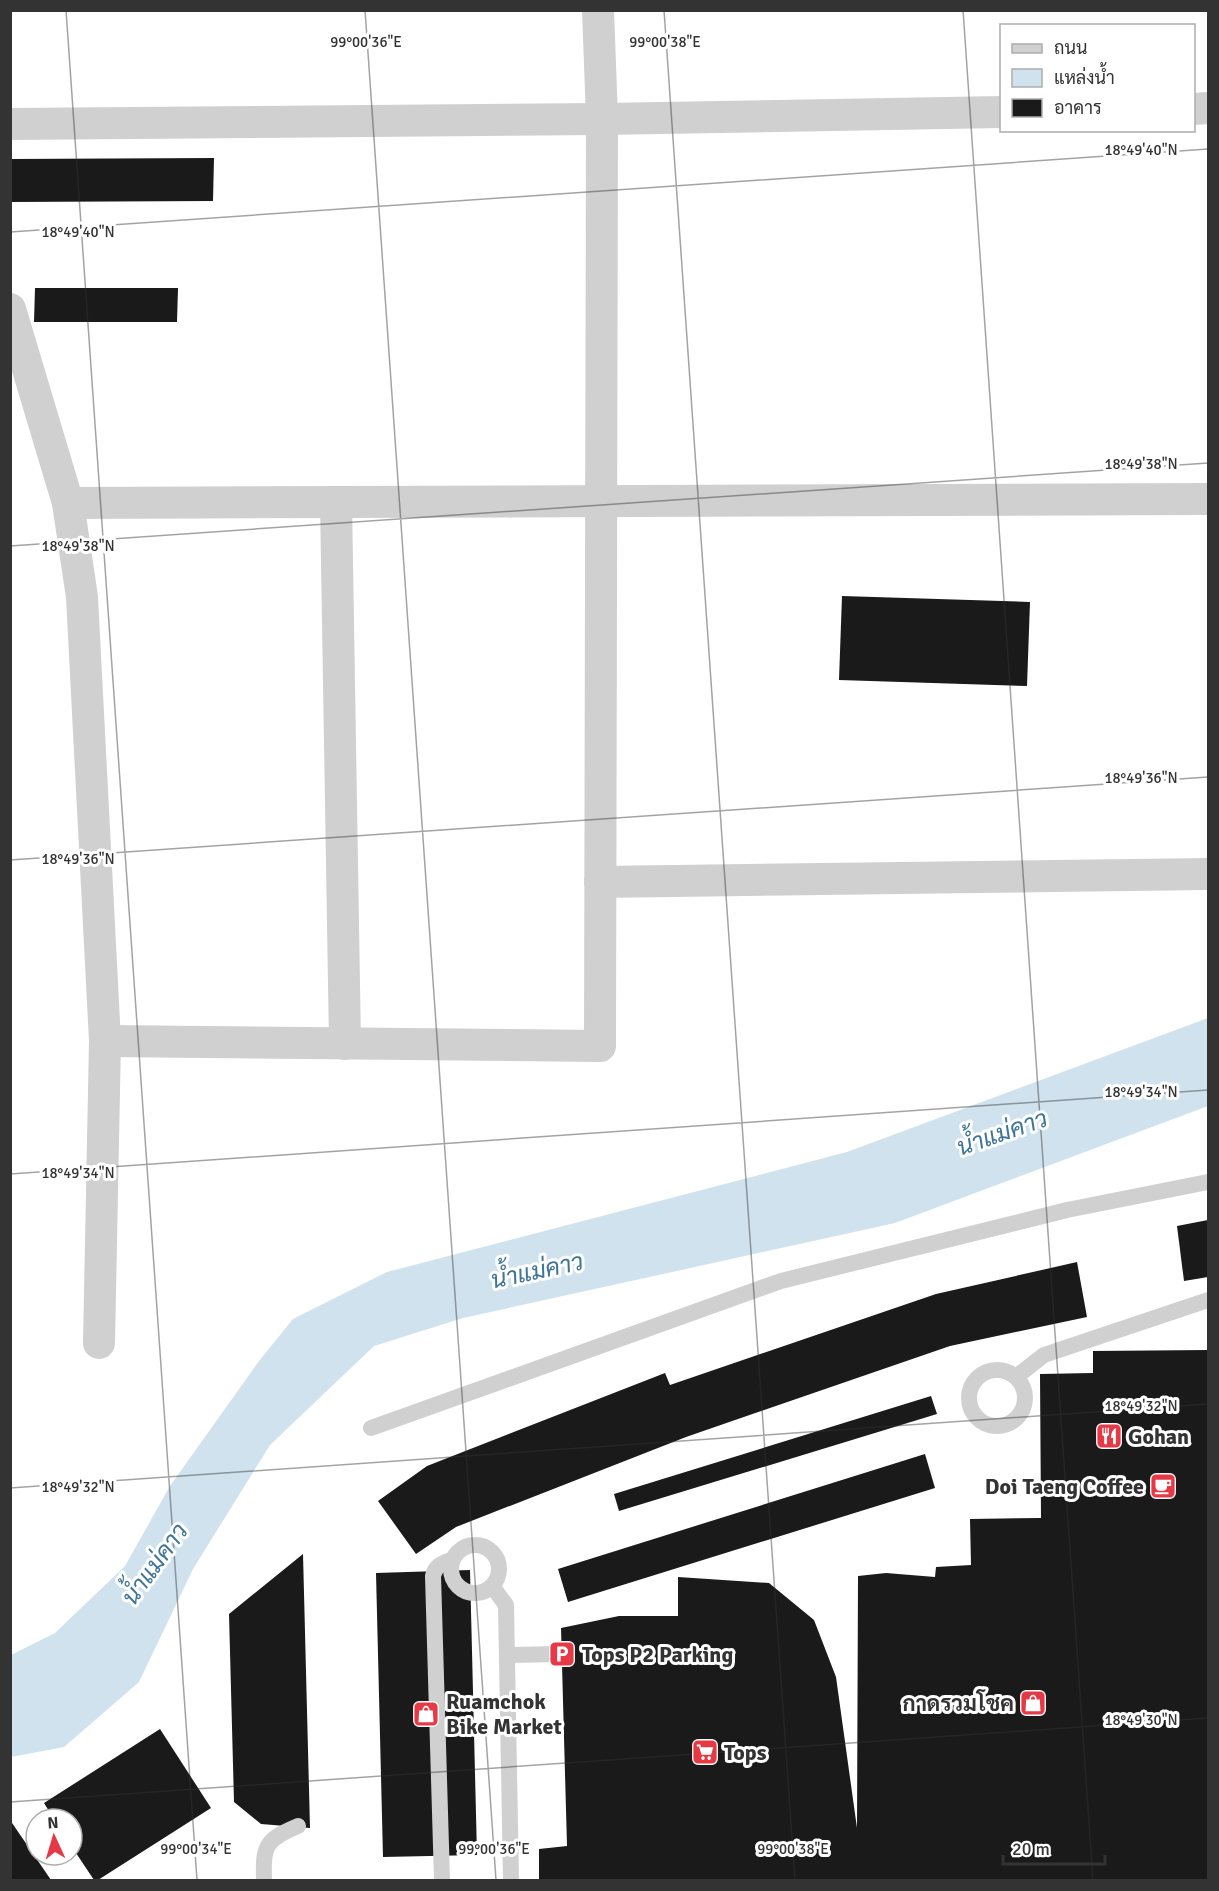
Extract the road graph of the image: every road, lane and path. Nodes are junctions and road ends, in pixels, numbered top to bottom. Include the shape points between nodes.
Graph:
1 (598, 10) edge
2 (1000, 112) edge
3 (602, 119) junction
4 (10, 124) edge
5 (10, 309) edge
6 (1209, 499) edge
7 (602, 501) junction
8 (336, 502) junction
9 (68, 503) junction
10 (1209, 874) edge
11 (600, 882) junction
12 (105, 1041) junction
13 (345, 1044) junction
14 (1209, 1182) edge
15 (1209, 1300) edge
16 (99, 1343) dead end
17 (1016, 1377) dead end
18 (371, 1428) dead end
19 (451, 1560) junction
20 (492, 1586) junction
21 (562, 1654) dead end
22 (507, 1655) junction
23 (298, 1826) dead end
24 (264, 1881) edge
25 (442, 1881) edge
26 (511, 1881) edge

1 - 3 street
2 - 3 street
3 - 4 street
3 - 7 street
5 - 9 street
6 - 7 street
7 - 8 street
7 - 11 street
8 - 9 street
8 - 13 street
9 - 12 street via 82,597
10 - 11 street
11 - 13 street via 600,1046
12 - 13 street
12 - 16 street
14 - 18 lane via 1067,1210 781,1281
15 - 17 lane via 1044,1355
19 - 20 lane via 452,1578 462,1590 478,1593
19 - 20 lane via 468,1546 484,1547 499,1564
19 - 25 lane via 440,1564 434,1576
20 - 22 lane via 506,1605
21 - 22 lane
22 - 26 lane
23 - 24 lane via 267,1846 263,1854

